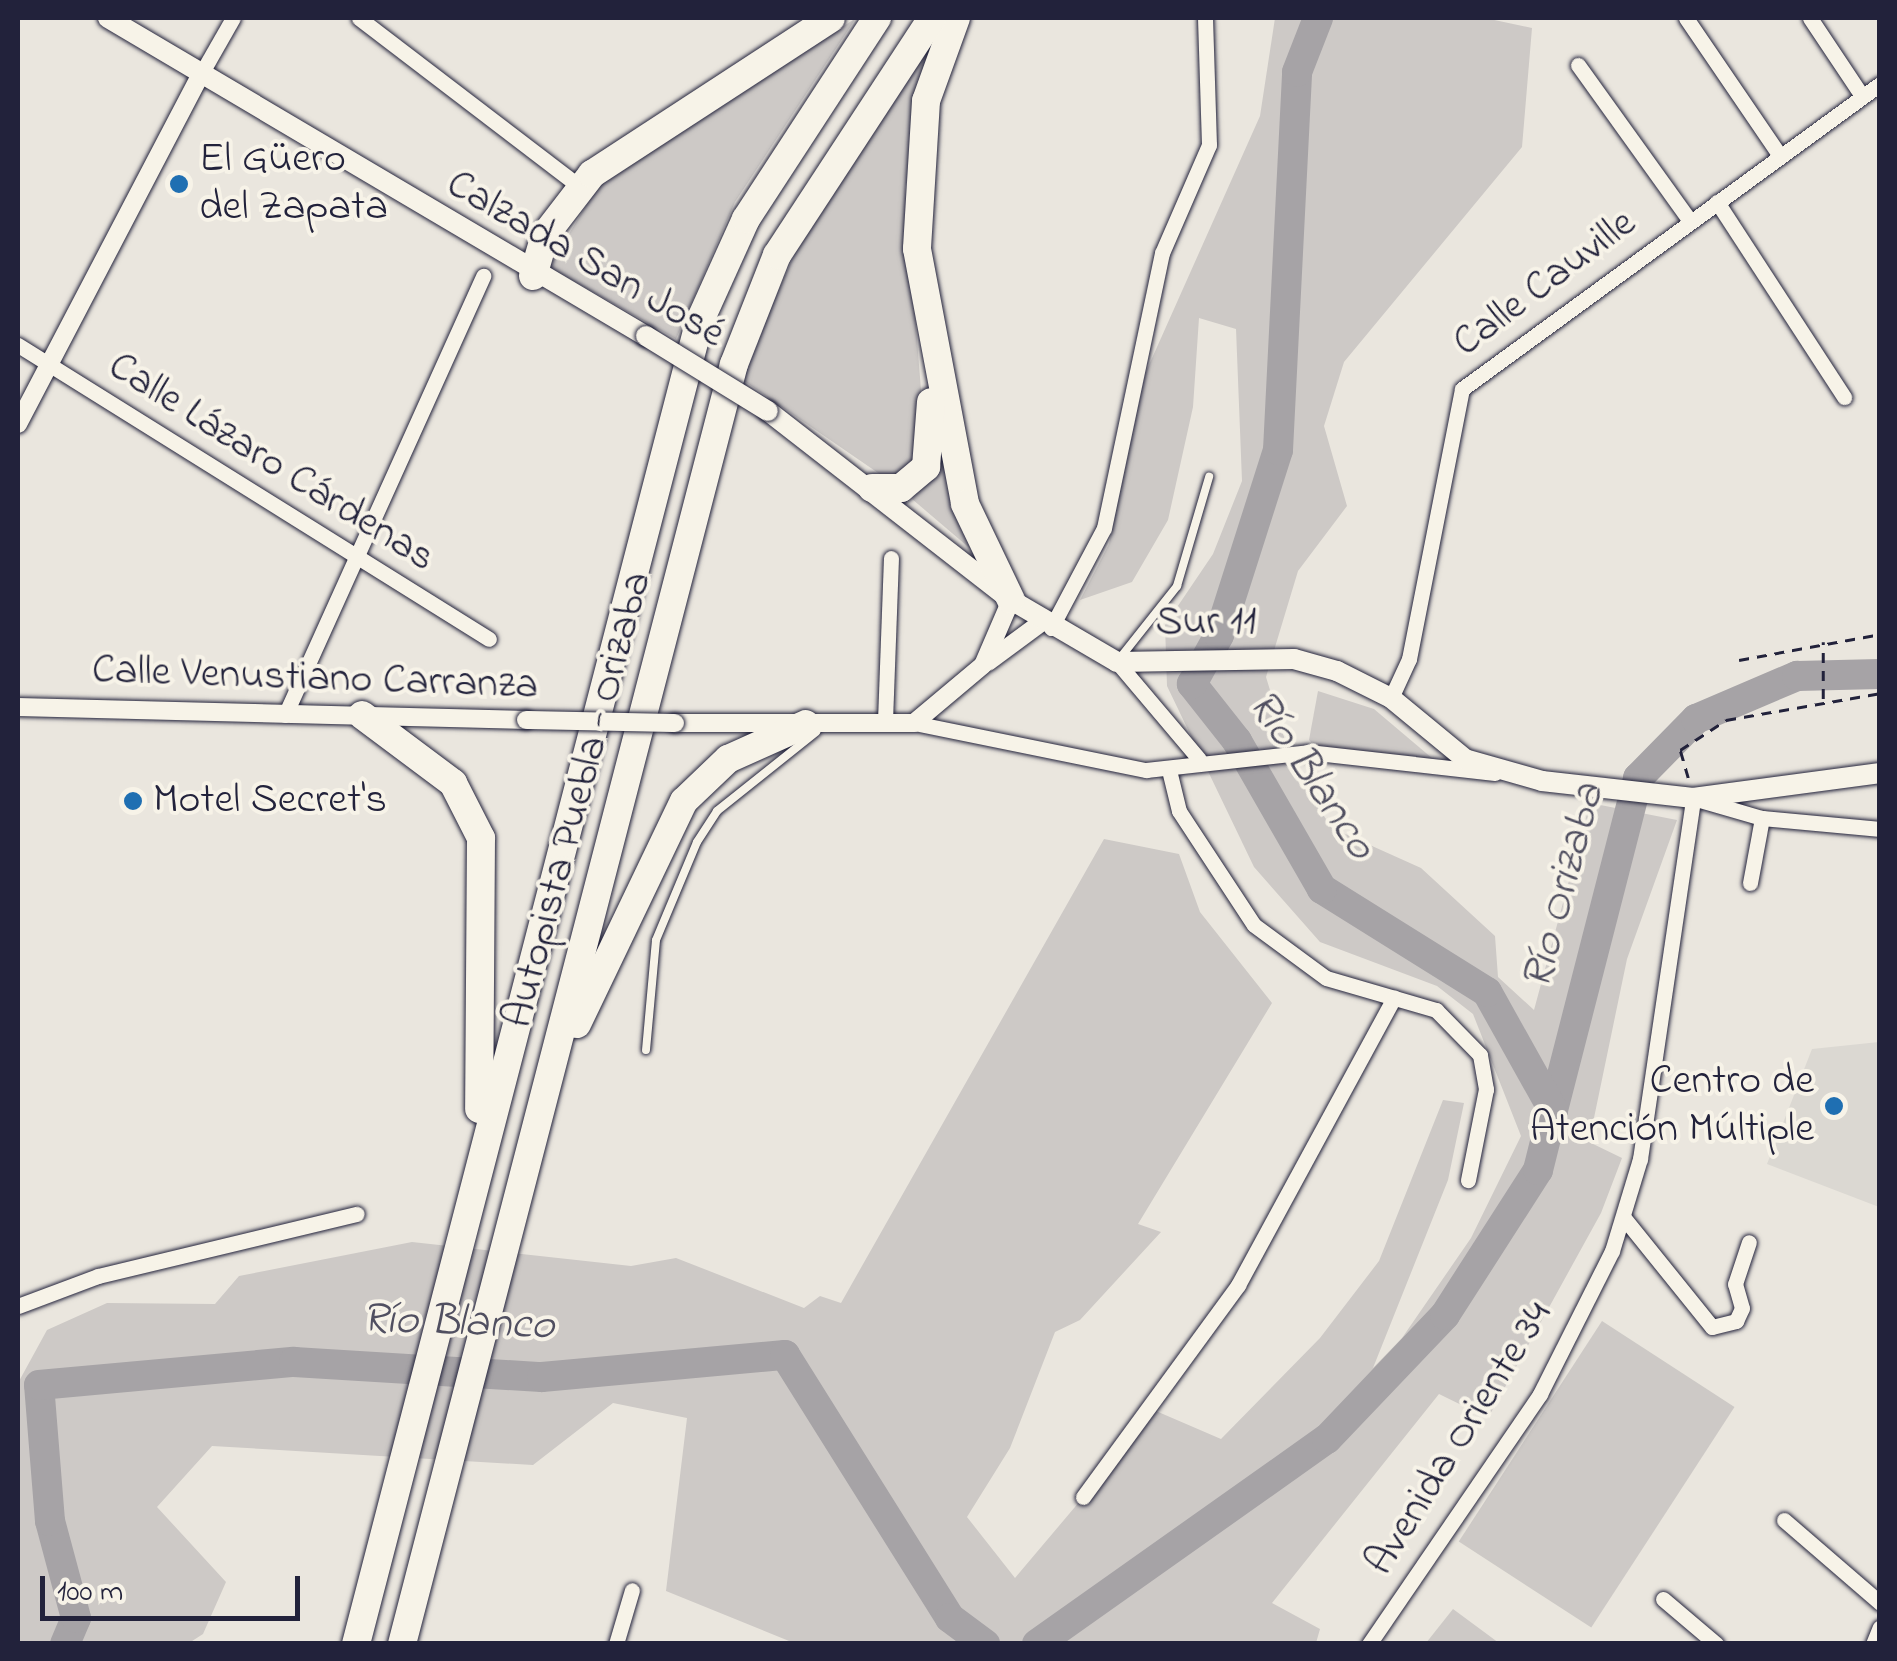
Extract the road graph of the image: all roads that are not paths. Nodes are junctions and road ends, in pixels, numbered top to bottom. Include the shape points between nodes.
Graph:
1 (108, 18) edge
2 (233, 18) edge
3 (359, 18) edge
4 (832, 18) edge
5 (877, 18) edge
6 (932, 18) edge
7 (956, 18) edge
8 (1205, 18) edge
9 (1686, 18) edge
10 (1810, 18) edge
11 (1578, 65) dead end
12 (201, 74) junction
13 (1880, 84) edge
14 (1862, 96) junction
15 (1780, 156) junction
16 (579, 186) junction
17 (1716, 202) junction
18 (1690, 221) junction
19 (483, 276) dead end
20 (534, 276) junction
21 (921, 285) junction
22 (18, 345) edge
23 (50, 364) junction
24 (1844, 397) dead end
25 (768, 411) joint
26 (18, 424) edge
27 (1208, 477) dead end
28 (872, 488) junction
29 (890, 558) dead end
30 (357, 562) junction
31 (1012, 600) junction
32 (1047, 625) junction
33 (489, 639) dead end
34 (1118, 662) junction
35 (983, 665) junction
36 (1391, 698) junction
37 (18, 707) edge
38 (285, 715) junction
39 (362, 715) junction
40 (885, 721) junction
41 (816, 723) junction
42 (914, 723) junction
43 (1201, 759) junction
44 (1170, 770) junction
45 (1880, 772) edge
46 (1506, 773) junction
47 (1692, 798) junction
48 (1762, 818) junction
49 (1880, 829) edge
50 (1750, 883) dead end
51 (1394, 998) junction
52 (646, 1050) dead end
53 (524, 1166) junction
54 (1468, 1180) dead end
55 (472, 1189) junction
56 (357, 1214) dead end
57 (1624, 1218) junction
58 (1749, 1242) dead end
59 (18, 1306) edge
60 (1083, 1497) dead end
61 (1784, 1520) dead end
62 (632, 1590) dead end
63 (1663, 1598) dead end
64 (1880, 1603) edge
65 (1880, 1626) edge
66 (356, 1644) edge
67 (402, 1644) edge
68 (616, 1644) edge
69 (1369, 1644) edge
70 (1716, 1644) edge
71 (1874, 1644) edge

1 - 12 main road, Calzada San José
2 - 12 street
3 - 16 street
4 - 16 highway
5 - 55 highway, Autopista Puebla - Orizaba via 746,219 698,323
6 - 53 highway, Autopista Puebla - Orizaba via 777,255 734,364
7 - 21 highway via 926,101 916,164
8 - 32 street via 1209,144 1162,253 1104,528
9 - 15 street
10 - 14 street
11 - 18 street
12 - 20 main road, Calzada San José
12 - 23 street
13 - 14 street, Calle Cauville
14 - 15 street, Calle Cauville
15 - 17 street, Calle Cauville
16 - 20 highway via 545,235
17 - 18 street, Calle Cauville
17 - 24 street
18 - 36 street, Calle Cauville via 1462,389 1409,659
19 - 30 street
20 - 25 main road, Calzada San José, bridge
21 - 28 highway via 930,452 908,485
21 - 31 highway via 965,504
22 - 23 street, Calle Lázaro Cárdenas
23 - 26 street
23 - 30 street, Calle Lázaro Cárdenas
25 - 28 main road, Sur 11
27 - 34 lane via 1177,586
28 - 31 main road, Sur 11
29 - 40 street
30 - 33 street, Calle Lázaro Cárdenas
30 - 38 street
31 - 32 main road, Sur 11
31 - 35 street
32 - 34 main road, Sur 11
32 - 35 street
34 - 36 main road, Sur 11 via 1294,659
34 - 43 street
35 - 42 street
36 - 46 main road, Sur 11 via 1465,758
37 - 38 street, Calle Venustiano Carranza
38 - 39 street, Calle Venustiano Carranza
39 - 41 street, Calle Venustiano Carranza, bridge
39 - 55 highway via 452,783 481,838 486,1027
40 - 41 street, Calle Venustiano Carranza
40 - 42 street, Calle Venustiano Carranza
41 - 52 lane via 787,762 717,811 696,842 656,940
41 - 53 highway via 728,759 684,802 586,998
42 - 44 street, Calle Venustiano Carranza
43 - 44 street
43 - 46 street via 1282,752
44 - 51 street via 1180,811 1254,925 1326,978
45 - 47 main road, Sur 11
46 - 47 main road, Sur 11
47 - 48 street
47 - 57 street, Avenida Oriente 34 via 1670,990
48 - 49 street
48 - 50 street
51 - 54 street via 1436,1010 1480,1055 1486,1089
51 - 60 street via 1238,1285
53 - 67 highway, Autopista Puebla - Orizaba
55 - 66 highway, Autopista Puebla - Orizaba
56 - 59 street via 98,1276
57 - 58 street via 1712,1327 1736,1320 1742,1308 1735,1284
57 - 69 street, Avenida Oriente 34 via 1540,1394
61 - 64 street
62 - 68 street
63 - 70 street
65 - 71 street

